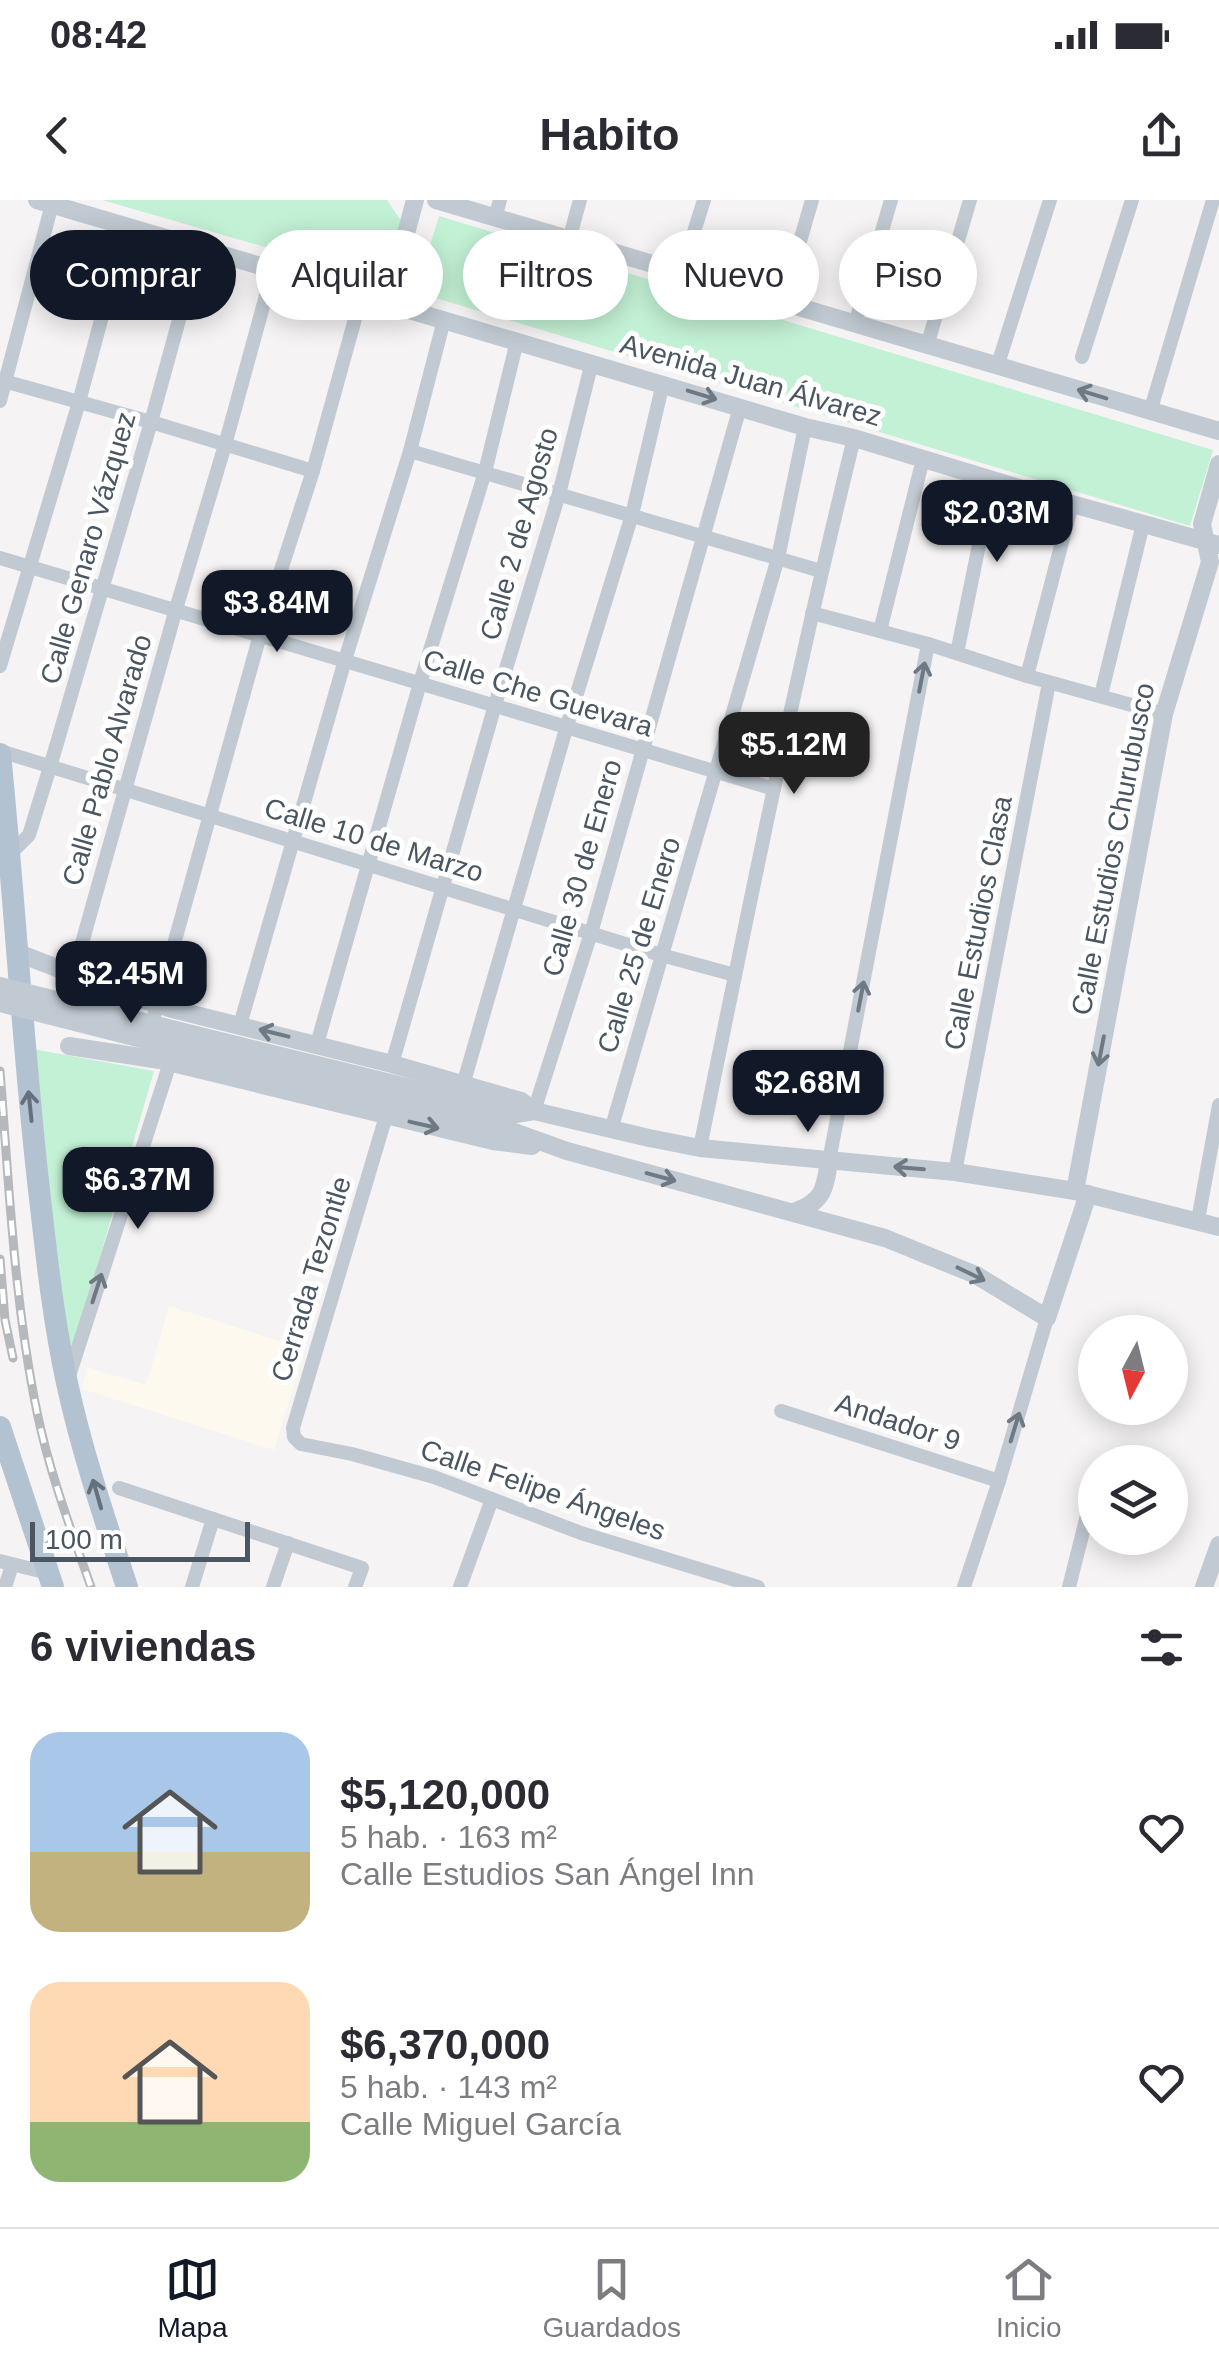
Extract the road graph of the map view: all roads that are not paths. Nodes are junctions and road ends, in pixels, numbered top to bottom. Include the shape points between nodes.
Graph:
1 (414, 200) edge
2 (436, 200) edge
3 (580, 200) edge
4 (704, 200) edge
5 (812, 200) edge
6 (892, 200) edge
7 (970, 200) edge
8 (1050, 200) edge
9 (1132, 200) edge
10 (1213, 200) edge
11 (44, 202) edge
12 (498, 209) edge
13 (126, 227) junction
14 (137, 230) edge
15 (406, 230) edge
16 (546, 230) edge
17 (572, 230) edge
18 (695, 230) edge
19 (803, 230) edge
20 (819, 313) edge
21 (179, 320) edge
22 (259, 320) edge
23 (354, 320) edge
24 (444, 320) joint
25 (855, 324) junction
26 (517, 341) junction
27 (928, 346) junction
28 (1082, 356) dead end
29 (592, 362) junction
30 (998, 367) junction
31 (2, 380) edge
32 (662, 383) junction
33 (0, 401) edge
34 (80, 402) junction
35 (740, 407) junction
36 (1150, 412) junction
37 (152, 422) junction
38 (806, 427) junction
39 (1219, 432) edge
40 (854, 438) junction
41 (225, 445) junction
42 (410, 451) junction
43 (922, 459) junction
44 (1219, 464) edge
45 (312, 471) junction
46 (485, 472) junction
47 (992, 480) junction
48 (559, 494) junction
49 (1072, 504) junction
50 (632, 515) junction
51 (1144, 524) junction
52 (704, 536) junction
53 (1212, 543) edge
54 (0, 558) edge
55 (778, 558) junction
56 (29, 566) junction
57 (821, 571) junction
58 (102, 587) junction
59 (176, 609) junction
60 (812, 613) junction
61 (880, 631) junction
62 (260, 635) junction
63 (928, 644) junction
64 (957, 653) junction
65 (345, 660) junction
66 (0, 666) edge
67 (1027, 676) junction
68 (420, 683) junction
69 (1050, 683) junction
70 (1101, 696) junction
71 (495, 706) junction
72 (1164, 714) junction
73 (566, 729) junction
74 (642, 751) junction
75 (0, 753) edge
76 (50, 767) junction
77 (716, 774) junction
78 (774, 789) junction
79 (125, 790) junction
80 (209, 816) junction
81 (294, 840) junction
82 (10, 854) junction
83 (368, 864) junction
84 (443, 888) junction
85 (514, 910) junction
86 (591, 933) junction
87 (18, 953) junction
88 (660, 955) junction
89 (74, 975) junction
90 (734, 976) junction
91 (0, 986) edge
92 (117, 992) junction
93 (0, 1003) edge
94 (155, 1003) junction
95 (240, 1025) junction
96 (194, 1044) junction
97 (317, 1044) junction
98 (70, 1046) dead end
99 (113, 1052) junction
100 (157, 1062) junction
101 (392, 1064) junction
102 (463, 1085) junction
103 (1219, 1104) edge
104 (534, 1111) junction
105 (386, 1116) junction
106 (611, 1130) junction
107 (700, 1148) junction
108 (567, 1151) junction
109 (829, 1160) junction
110 (955, 1172) junction
111 (1081, 1192) junction
112 (792, 1212) junction
113 (1198, 1220) junction
114 (1219, 1227) edge
115 (1047, 1318) junction
116 (67, 1381) junction
117 (782, 1411) dead end
118 (0, 1426) edge
119 (311, 1447) joint
120 (999, 1480) junction
121 (119, 1488) dead end
122 (492, 1499) junction
123 (213, 1518) junction
124 (288, 1543) junction
125 (1219, 1545) edge
126 (1078, 1549) edge
127 (6, 1563) edge
128 (51, 1580) edge
129 (5, 1587) edge
130 (128, 1587) edge
131 (192, 1587) edge
132 (273, 1587) edge
133 (355, 1587) edge
134 (460, 1587) edge
135 (758, 1587) edge
136 (964, 1587) edge
137 (1068, 1587) edge
138 (1204, 1587) edge

1 - 15 street
2 - 12 street
3 - 17 street
4 - 18 street
5 - 19 street
6 - 25 street
7 - 27 street
8 - 30 street
9 - 28 street
10 - 36 street
11 - 13 street, Avenida Juan Álvarez
11 - 31 street
12 - 16 street
13 - 14 street, Avenida Juan Álvarez
13 - 34 street
20 - 25 street
21 - 37 street, Calle Genaro Vázquez
22 - 41 street, Calle Pablo Alvarado
23 - 45 street
24 - 26 street, Avenida Juan Álvarez
24 - 42 street
25 - 27 street
26 - 29 street, Avenida Juan Álvarez
26 - 46 street
27 - 30 street
29 - 32 street, Avenida Juan Álvarez
29 - 48 street, Calle 2 de Agosto
36 -> 30 street
31 - 33 street
31 - 34 street
32 -> 35 street, Avenida Juan Álvarez
32 - 50 street
34 - 37 street
34 - 56 street
35 - 38 street, Avenida Juan Álvarez
35 - 52 street, Calle 30 de Enero
36 - 39 street
37 - 41 street
37 - 58 street, Calle Genaro Vázquez
38 - 40 street, Avenida Juan Álvarez
38 - 55 street, Calle 25 de Enero
40 - 43 street, Avenida Juan Álvarez
40 - 57 street
41 - 45 street
41 - 59 street, Calle Pablo Alvarado
42 - 46 street
42 - 65 street
43 - 47 street, Avenida Juan Álvarez
43 - 61 street
44 - 53 street, Calle Estudios Churubusco via 1202,524
45 - 62 street
46 - 48 street
46 - 68 street
47 - 49 street, Avenida Juan Álvarez
47 - 64 street
48 - 50 street
48 - 71 street, Calle 2 de Agosto
49 - 51 street, Avenida Juan Álvarez
49 - 67 street
50 - 52 street
50 - 73 street
51 - 53 street, Avenida Juan Álvarez
51 - 70 street
52 - 55 street
52 - 74 street, Calle 30 de Enero
53 - 72 street, Calle Estudios Churubusco
54 - 56 street, Calle Che Guevara
55 - 57 street
55 - 77 street, Calle 25 de Enero
56 - 58 street, Calle Che Guevara
56 - 66 street
57 - 60 street
58 - 59 street, Calle Che Guevara
58 - 76 street, Calle Genaro Vázquez
59 - 62 street, Calle Che Guevara
59 - 79 street, Calle Pablo Alvarado
60 - 61 street
60 - 78 street
61 - 63 street
62 - 65 street, Calle Che Guevara
62 - 80 street
63 - 64 street
109 -> 63 street
64 - 67 street
65 - 68 street, Calle Che Guevara
65 - 81 street
67 - 69 street
68 - 71 street, Calle Che Guevara
68 - 83 street
69 - 70 street
69 - 110 street, Calle Estudios Clasa
70 - 72 street
71 - 73 street, Calle Che Guevara
71 - 84 street, Calle 2 de Agosto
72 -> 111 street, Calle Estudios Churubusco
73 - 74 street, Calle Che Guevara
73 - 85 street
74 - 77 street, Calle Che Guevara
74 - 86 street, Calle 30 de Enero
75 - 76 street, Calle 10 de Marzo
75 - 82 main road
76 - 79 street, Calle 10 de Marzo
76 - 82 street, Calle Genaro Vázquez via 29,836
77 - 78 street, Calle Che Guevara
77 - 88 street, Calle 25 de Enero
78 - 90 street
79 - 80 street, Calle 10 de Marzo
79 - 89 street, Calle Pablo Alvarado
80 - 81 street, Calle 10 de Marzo
80 - 94 street
81 - 83 street, Calle 10 de Marzo
81 - 95 street
82 - 87 main road
83 - 84 street, Calle 10 de Marzo
83 - 97 street
84 - 85 street, Calle 10 de Marzo
84 - 101 street, Calle 2 de Agosto
85 - 86 street, Calle 10 de Marzo
85 - 102 street
86 - 88 street, Calle 10 de Marzo
86 - 104 street, Calle 30 de Enero
87 - 89 street
116 -> 87 main road via 44,1238
88 - 90 street, Calle 10 de Marzo
88 - 106 street, Calle 25 de Enero
89 - 92 street
90 - 107 street
91 - 96 street, bridge
92 - 94 street
92 - 99 street
93 - 96 street, bridge
94 - 95 street
94 - 99 street
94 - 100 street
97 -> 95 street
96 - 104 street via 516,1114
96 - 108 street via 495,1125
97 - 101 street
98 - 99 street
99 - 100 street
100 - 105 street
116 -> 100 street
101 - 102 street
102 - 104 street
103 - 113 street
104 - 106 street
105 -> 108 street
105 - 119 street, Cerrada Tezontle via 293,1428
106 - 107 street
107 - 109 street
108 -> 112 street
110 -> 109 street
109 - 112 street via 818,1199
110 - 111 street
111 - 113 street
111 - 115 street, Calle Estudios Churubusco
112 -> 115 street via 912,1248 976,1275
113 - 114 street
120 -> 115 street, Calle Estudios Churubusco
130 -> 116 main road
117 - 120 street, Andador 9
118 - 128 main road
119 - 122 street, Calle Felipe Ángeles via 434,1477
120 - 136 street, Calle Estudios Churubusco
121 - 123 street
122 - 134 street
122 - 135 street, Calle Felipe Ángeles
123 - 124 street
123 - 131 street
124 - 132 street
124 - 133 street via 362,1568
125 - 138 street
126 - 137 street
127 - 128 street
127 - 129 street

